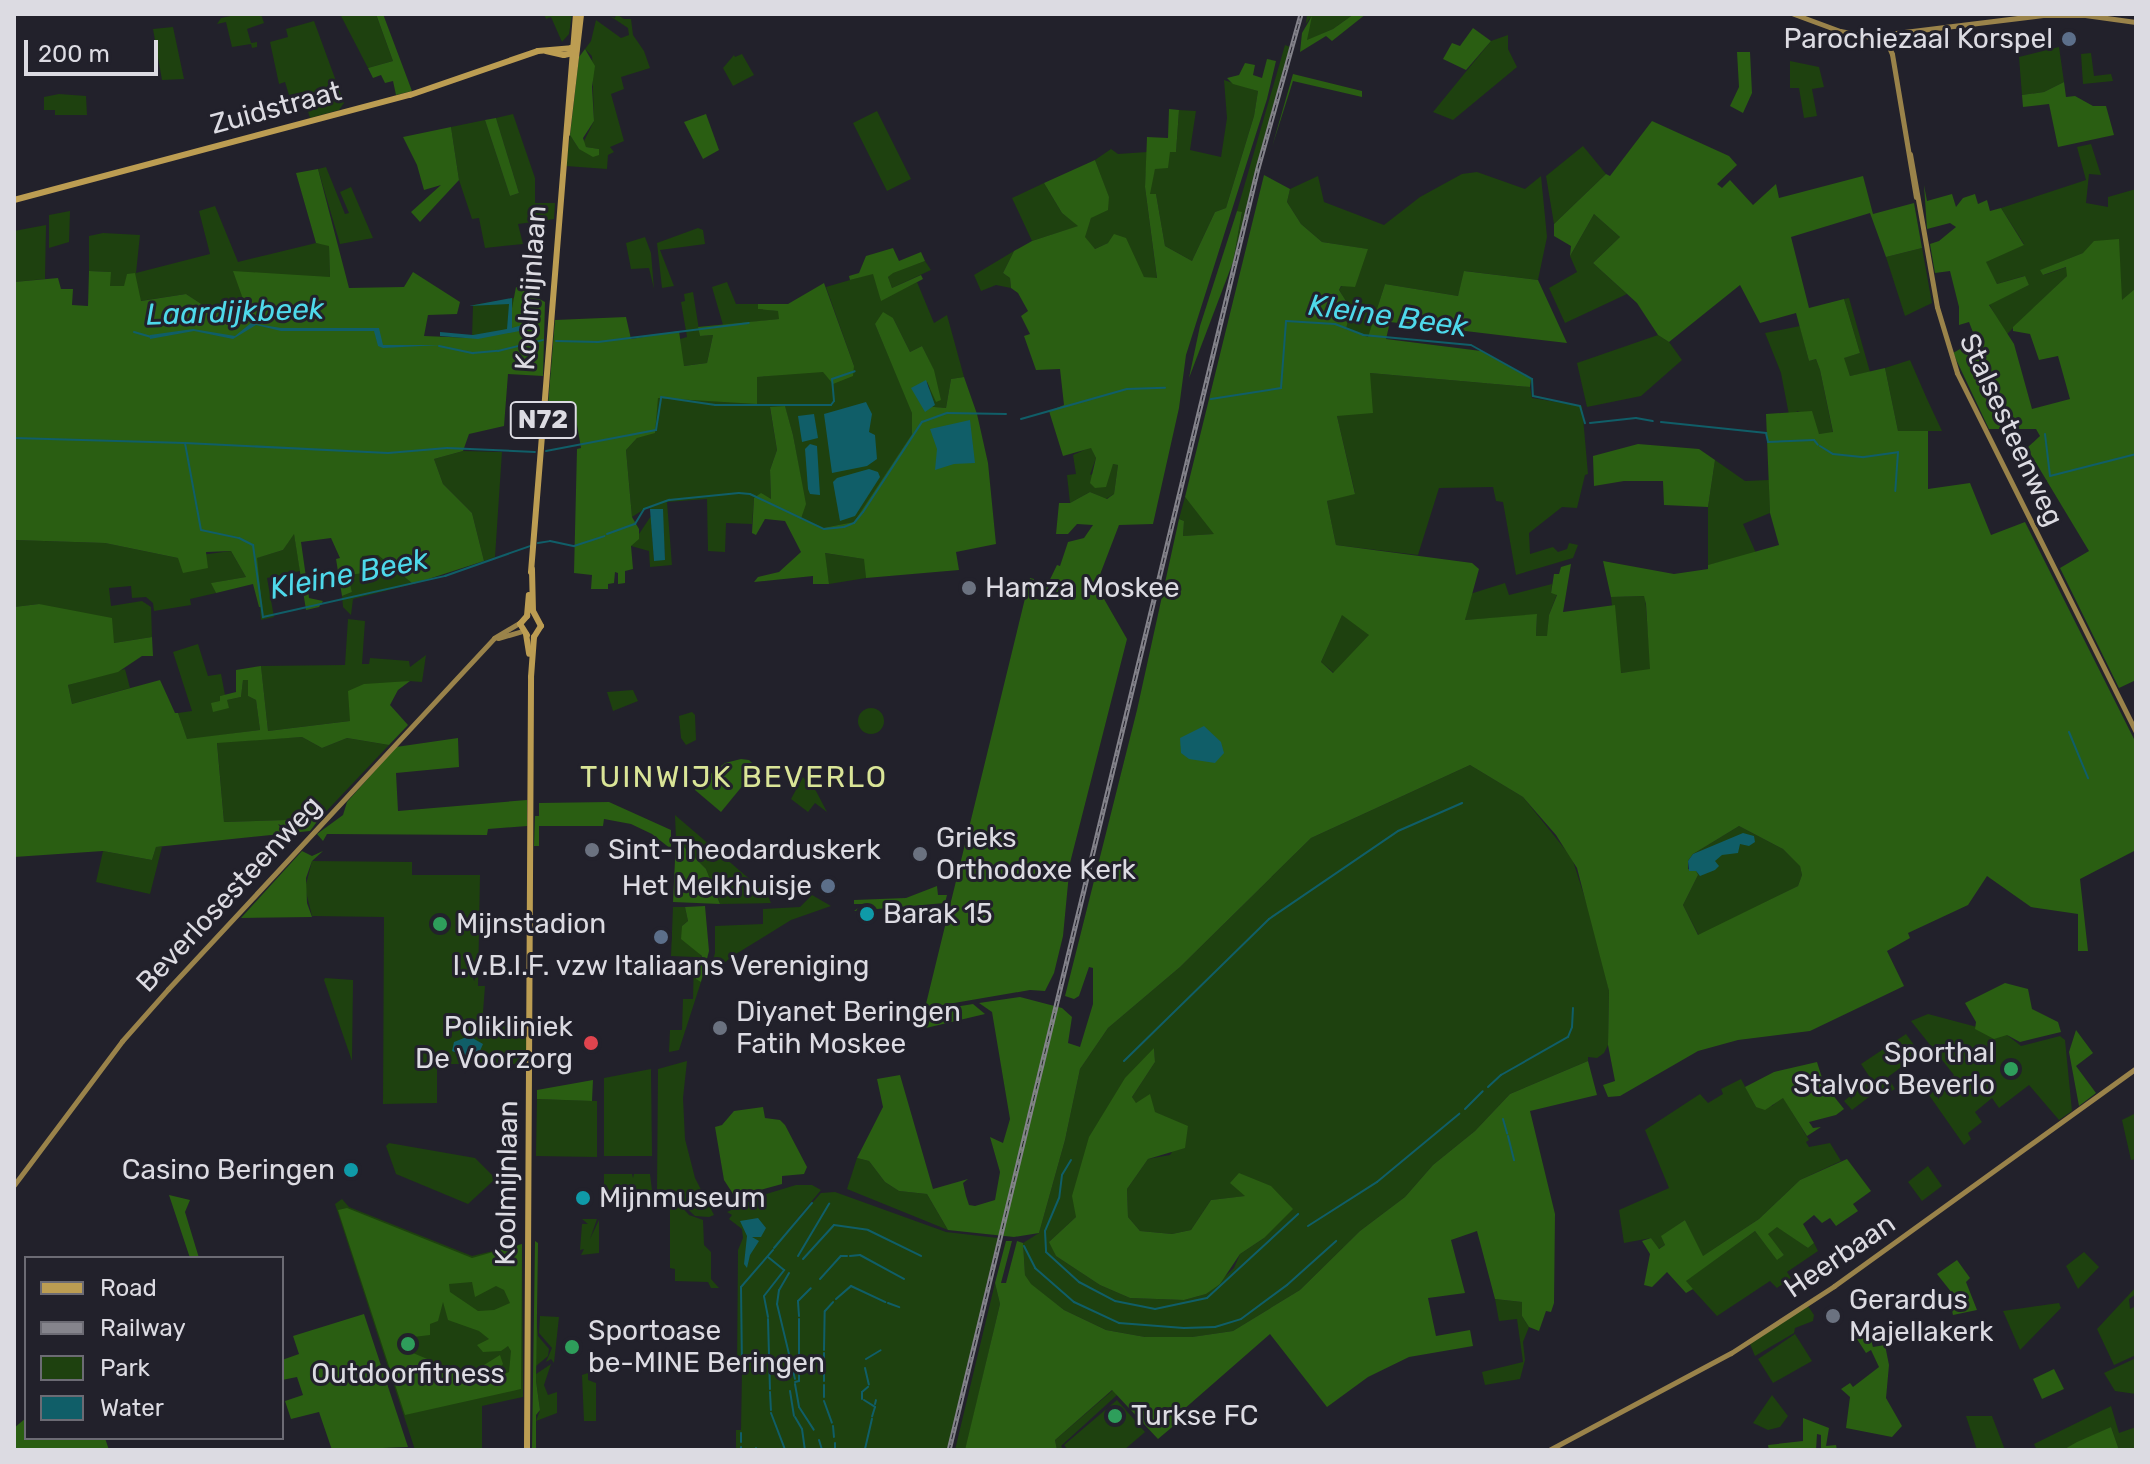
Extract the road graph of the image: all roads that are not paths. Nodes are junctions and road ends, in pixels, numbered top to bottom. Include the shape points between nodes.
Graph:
1 (578, 14) edge
2 (1794, 14) edge
3 (2136, 22) edge
4 (1886, 40) junction
5 (572, 51) junction
6 (14, 200) edge
7 (532, 569) junction
8 (527, 616) junction
9 (536, 616) junction
10 (521, 622) junction
11 (524, 632) junction
12 (534, 635) junction
13 (490, 643) junction
14 (531, 677) junction
15 (2136, 732) edge
16 (2136, 1068) edge
17 (14, 1185) edge
18 (527, 1450) edge
19 (1549, 1450) edge

1 - 5 main road, Koolmijnlaan / N72
2 - 4 street
3 - 4 street via 2043,15 1896,33
4 - 15 street, Stalsesteenweg via 1937,307 1957,373
5 - 6 main road, Zuidstraat via 546,51 410,95
5 - 7 main road, Koolmijnlaan / N72
7 - 8 main road, Koolmijnlaan / N72
7 - 9 main road, Koolmijnlaan / N72
8 - 9 main road
8 - 10 main road
9 - 12 main road, N72 via 541,626
10 - 11 main road, N72
10 - 13 street, Beverlosesteenweg
11 - 12 main road
11 - 13 street, Beverlosesteenweg via 509,632
11 - 14 main road, Koolmijnlaan / N72
12 - 14 main road, Koolmijnlaan / N72
13 - 17 street, Beverlosesteenweg via 136,1025
14 - 18 main road, Koolmijnlaan / N72
16 - 19 street, Heerbaan via 1834,1286 1731,1353

